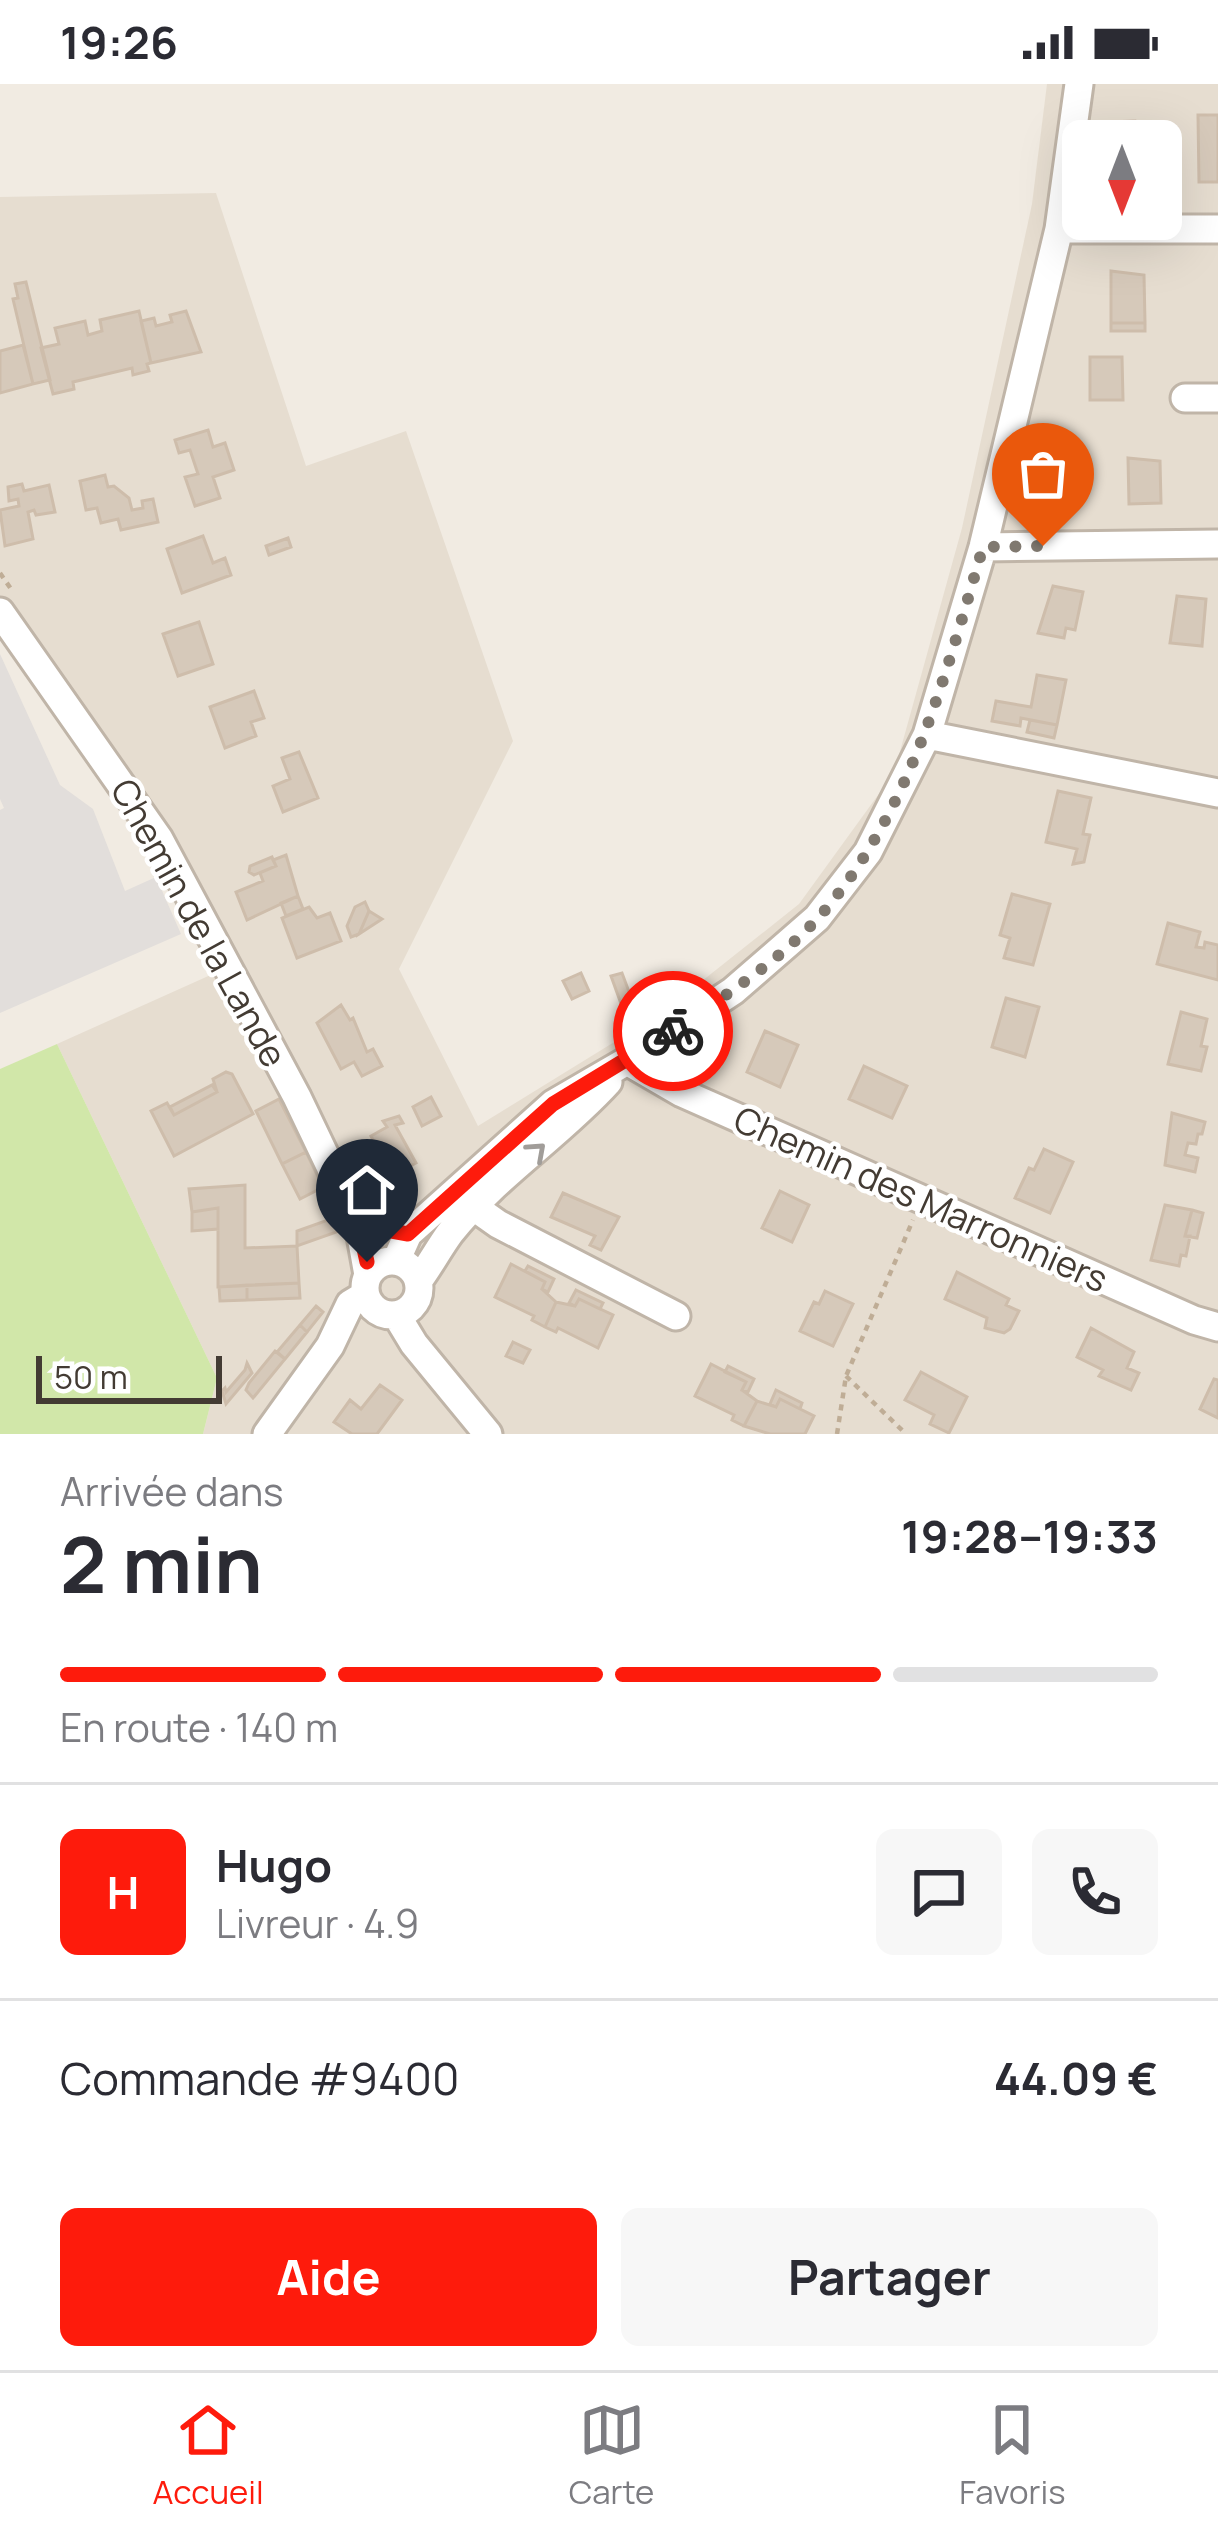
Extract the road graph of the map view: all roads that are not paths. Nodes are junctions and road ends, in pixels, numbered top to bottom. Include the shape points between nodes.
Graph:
1 (1079, 84) edge
2 (1059, 229) junction
3 (1218, 230) edge
4 (1186, 398) dead end
5 (1218, 398) edge
6 (1218, 544) edge
7 (983, 547) junction
8 (0, 612) edge
9 (927, 735) junction
10 (1218, 793) edge
11 (627, 1061) junction
12 (339, 1185) junction
13 (467, 1197) junction
14 (396, 1233) junction
15 (384, 1287) junction
16 (419, 1287) junction
17 (676, 1316) dead end
18 (1218, 1327) edge
19 (430, 1362) junction
20 (267, 1434) edge
21 (488, 1434) edge

1 - 2 street
2 - 3 street
2 - 7 street
4 - 5 street
6 - 7 street
7 - 9 street
8 - 12 street, Chemin de la Lande via 159,839
9 - 10 street
9 - 11 street via 868,852 818,918 733,991
11 - 13 street via 553,1104
11 - 18 street, Chemin des Marronniers via 682,1093
12 - 14 street, Chemin de la Lande via 375,1228
12 - 15 street, Chemin de la Lande
13 - 14 street
13 - 16 street
13 - 17 street via 497,1224
14 - 15 street
15 - 16 street via 414,1271
15 - 16 street via 412,1309
15 - 19 street
15 - 20 street via 350,1304
16 - 19 street
19 - 21 street

